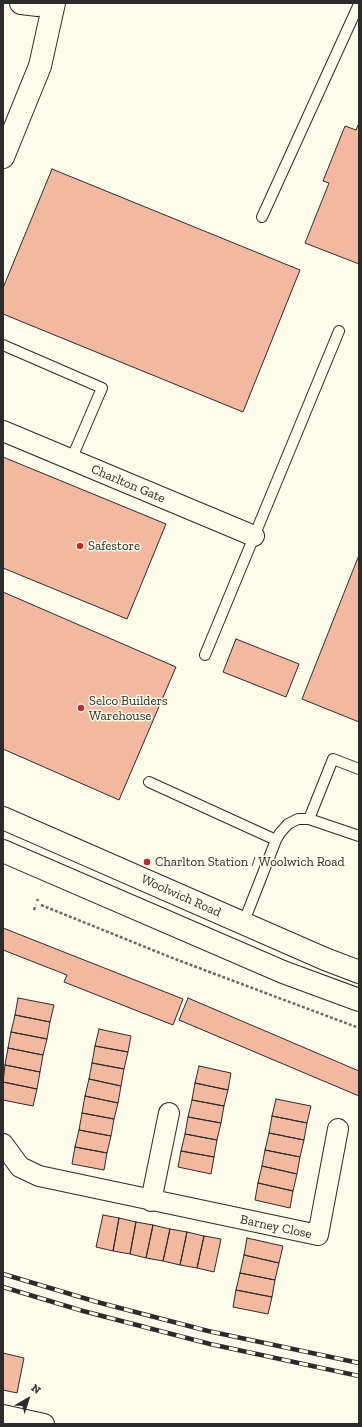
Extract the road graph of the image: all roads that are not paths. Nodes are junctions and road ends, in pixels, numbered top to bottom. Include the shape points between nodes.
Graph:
1 (21, 3) edge
2 (46, 3) edge
3 (54, 3) edge
4 (359, 4) edge
5 (3, 157) edge
6 (262, 217) dead end
7 (339, 331) dead end
8 (3, 345) edge
9 (3, 431) edge
10 (71, 460) junction
11 (254, 536) junction
12 (205, 656) dead end
13 (359, 769) edge
14 (149, 782) dead end
15 (3, 818) edge
16 (309, 819) junction
17 (359, 836) edge
18 (276, 840) junction
19 (3, 851) edge
20 (244, 924) junction
21 (359, 972) edge
22 (359, 1000) edge
23 (169, 1113) dead end
24 (338, 1129) dead end
25 (3, 1144) edge
26 (151, 1201) junction
27 (3, 1415) edge
28 (44, 1424) edge

1 - 2 main road
3 - 5 main road via 40,66
4 - 6 lane
7 - 11 lane
8 - 10 lane via 102,388
9 - 10 street, Charlton Gate
10 - 11 street, Charlton Gate
11 - 12 lane
13 - 16 lane via 333,759
14 - 18 lane
15 - 20 main road, Woolwich Road
16 - 17 lane
16 - 18 lane via 298,819 288,824
18 - 20 lane
19 - 22 main road via 283,972
20 - 21 main road, Woolwich Road
23 - 26 street
24 - 26 street, Barney Close via 318,1235
25 - 26 street, Barney Close via 20,1167 39,1176
27 - 28 street

